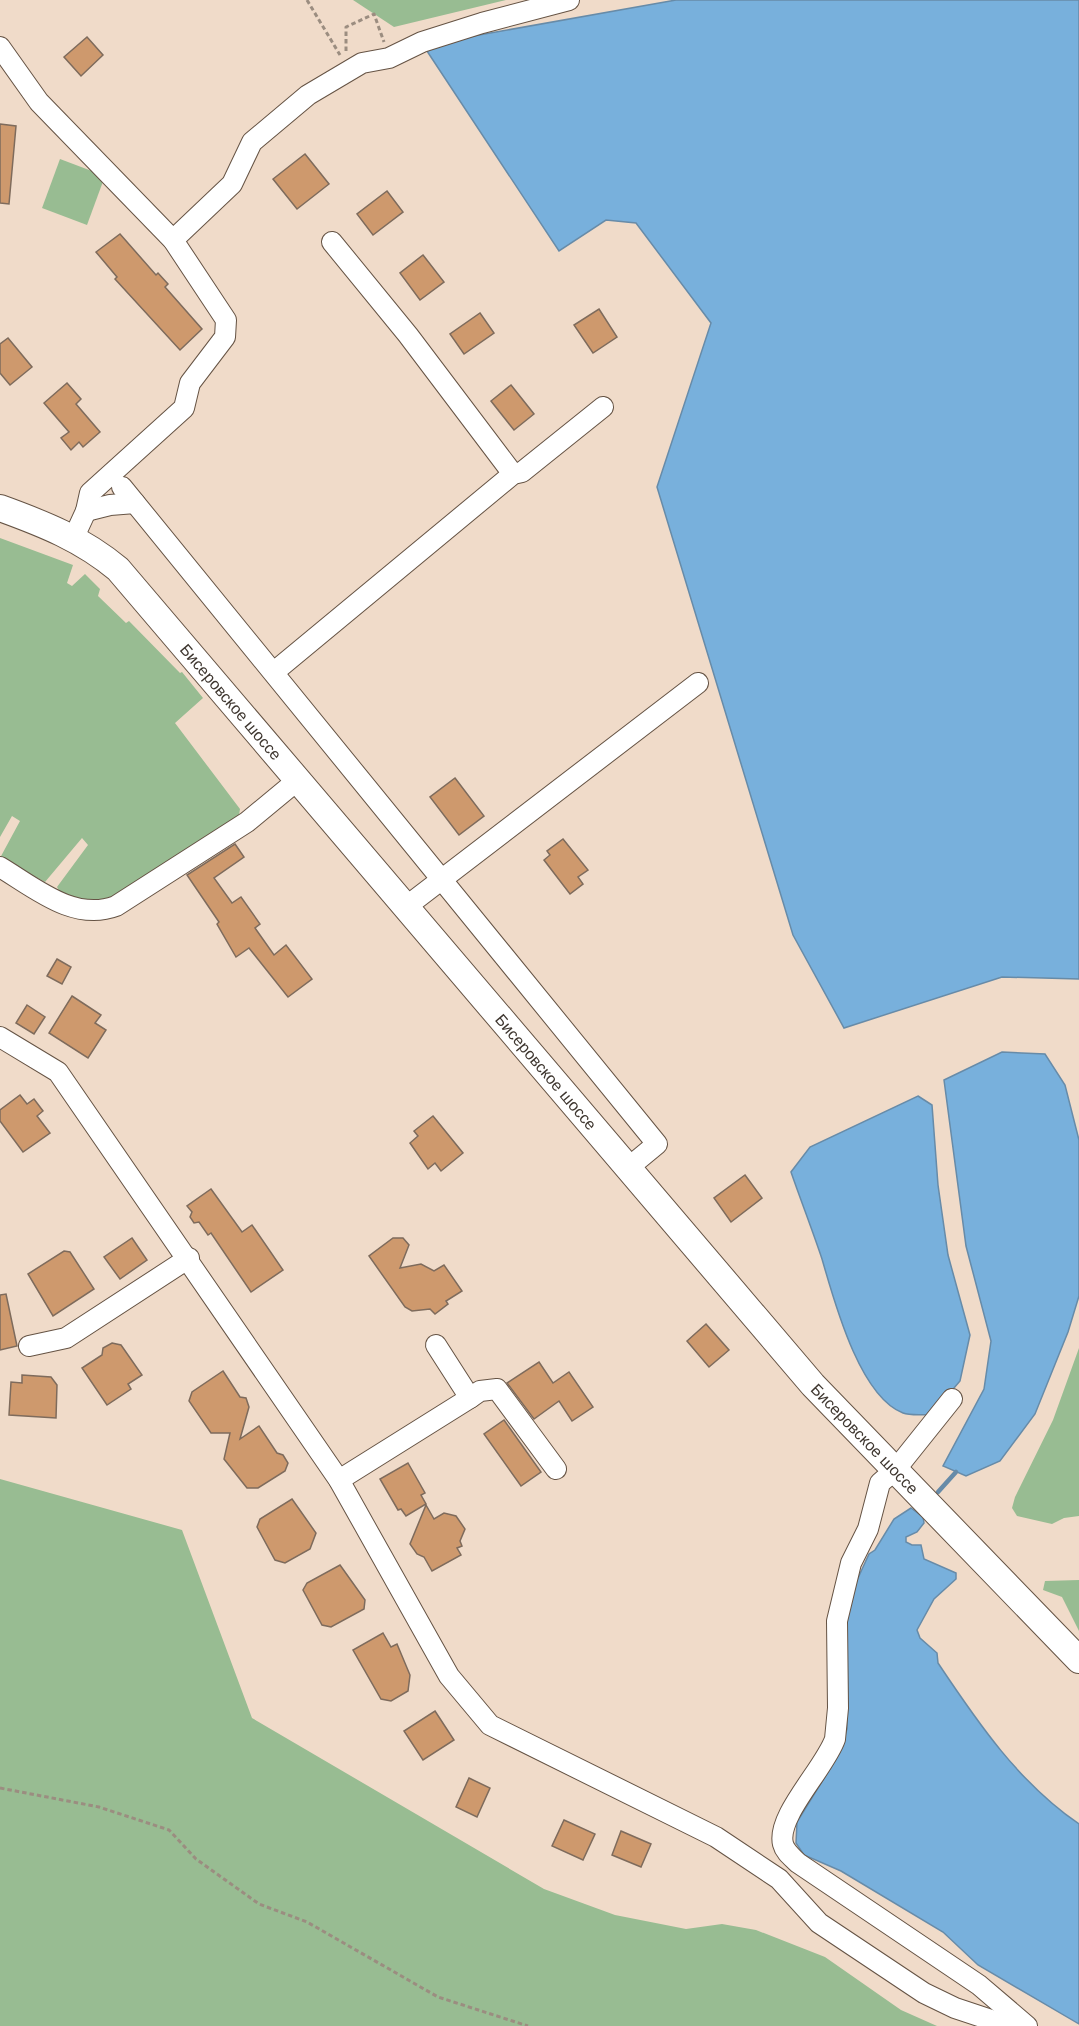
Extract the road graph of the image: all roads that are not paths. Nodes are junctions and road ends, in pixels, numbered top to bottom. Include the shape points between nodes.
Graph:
1 (569, 0) edge
2 (4, 59) edge
3 (172, 240) junction
4 (332, 242) dead end
5 (603, 407) dead end
6 (513, 474) junction
7 (122, 487) dead end
8 (135, 503) junction
9 (0, 508) edge
10 (86, 511) junction
11 (74, 537) junction
12 (274, 672) junction
13 (699, 682) dead end
14 (299, 779) junction
15 (0, 867) edge
16 (441, 878) junction
17 (407, 906) junction
18 (0, 1037) edge
19 (628, 1168) junction
20 (189, 1258) junction
21 (28, 1346) dead end
22 (436, 1346) dead end
23 (470, 1398) junction
24 (952, 1399) dead end
25 (896, 1469) junction
26 (556, 1470) dead end
27 (339, 1480) junction
28 (1079, 1660) edge
29 (1010, 2026) edge
30 (1028, 2026) edge

1 - 3 lane via 482,23 422,42 389,58 362,63 309,95 252,142 232,184
2 - 3 lane via 39,102
3 - 10 lane via 226,320 225,337 190,383 184,408 98,484 90,493
4 - 6 lane
5 - 6 lane via 522,472
6 - 12 lane
7 - 8 lane
8 - 10 lane
8 - 12 lane
9 - 11 main road, Бисеровское шоссе
10 - 11 lane
11 - 14 main road, Бисеровское шоссе via 118,569
12 - 16 lane
13 - 16 lane
14 - 15 lane via 247,822 116,906 101,911 70,907
14 - 17 main road, Бисеровское шоссе
16 - 17 lane
16 - 19 lane via 657,1144
17 - 19 main road, Бисеровское шоссе
18 - 20 lane via 58,1072
19 - 25 main road, Бисеровское шоссе via 813,1385
20 - 21 lane via 66,1338
20 - 27 lane
22 - 23 lane
23 - 26 lane via 496,1389
23 - 27 lane
24 - 25 lane
25 - 28 main road, Бисеровское шоссе
25 - 30 lane via 880,1483 868,1529 851,1563 840,1604 835,1739 787,1821 782,1838 784,1847 798,1863 979,1985
27 - 29 lane via 449,1676 490,1725 716,1837 779,1879 819,1923 924,1993 954,2008

